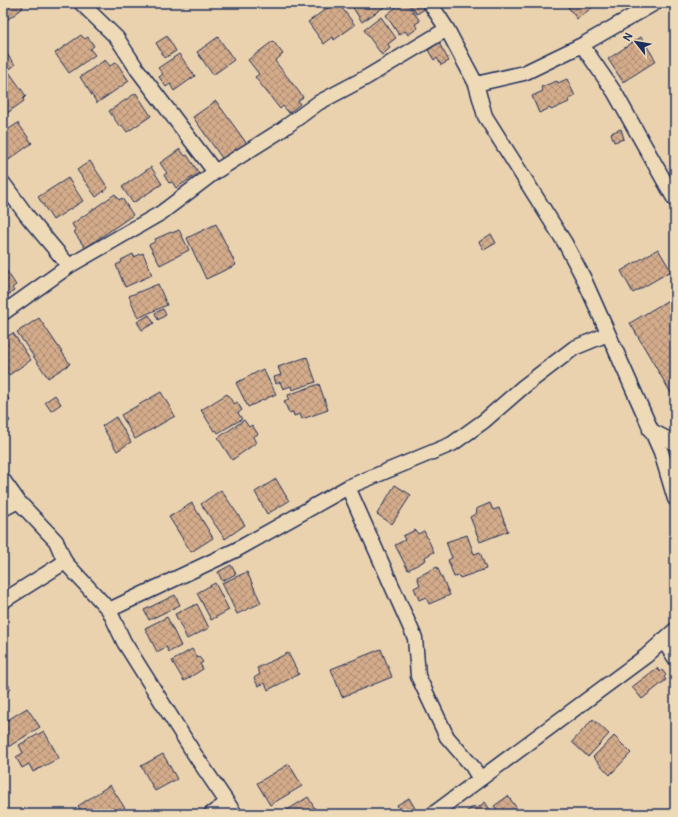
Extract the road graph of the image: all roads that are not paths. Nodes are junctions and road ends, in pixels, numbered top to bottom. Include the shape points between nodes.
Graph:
1 (81, 3) edge
2 (430, 3) edge
3 (655, 3) edge
4 (447, 29) junction
5 (582, 45) junction
6 (476, 84) junction
7 (215, 172) junction
8 (3, 183) edge
9 (675, 200) edge
10 (68, 266) junction
11 (3, 313) edge
12 (608, 334) junction
13 (650, 430) junction
14 (675, 443) edge
15 (3, 480) edge
16 (348, 487) junction
17 (675, 498) edge
18 (18, 501) junction
19 (3, 509) edge
20 (65, 562) junction
21 (3, 601) edge
22 (109, 610) junction
23 (675, 630) edge
24 (663, 640) junction
25 (675, 658) edge
26 (480, 779) junction
27 (231, 809) edge
28 (211, 814) edge
29 (434, 814) edge

1 - 7 street via 117,38 136,69
2 - 4 street
3 - 5 street
4 - 6 street
4 - 7 street via 318,103 280,131
5 - 6 street via 524,72
5 - 9 street via 615,93
6 - 12 street via 485,116 565,242
7 - 10 street via 161,213
8 - 10 street
10 - 11 street
12 - 13 street
12 - 16 street via 574,348 452,444
13 - 14 street
13 - 17 street via 661,452
15 - 18 street
16 - 22 street via 236,550
16 - 26 street via 415,638 418,676 447,737
18 - 19 street
18 - 20 street via 56,541
20 - 21 street
20 - 22 street
22 - 27 street via 124,642
23 - 24 street
24 - 25 street
24 - 26 street via 646,656
26 - 29 street
27 - 28 street

